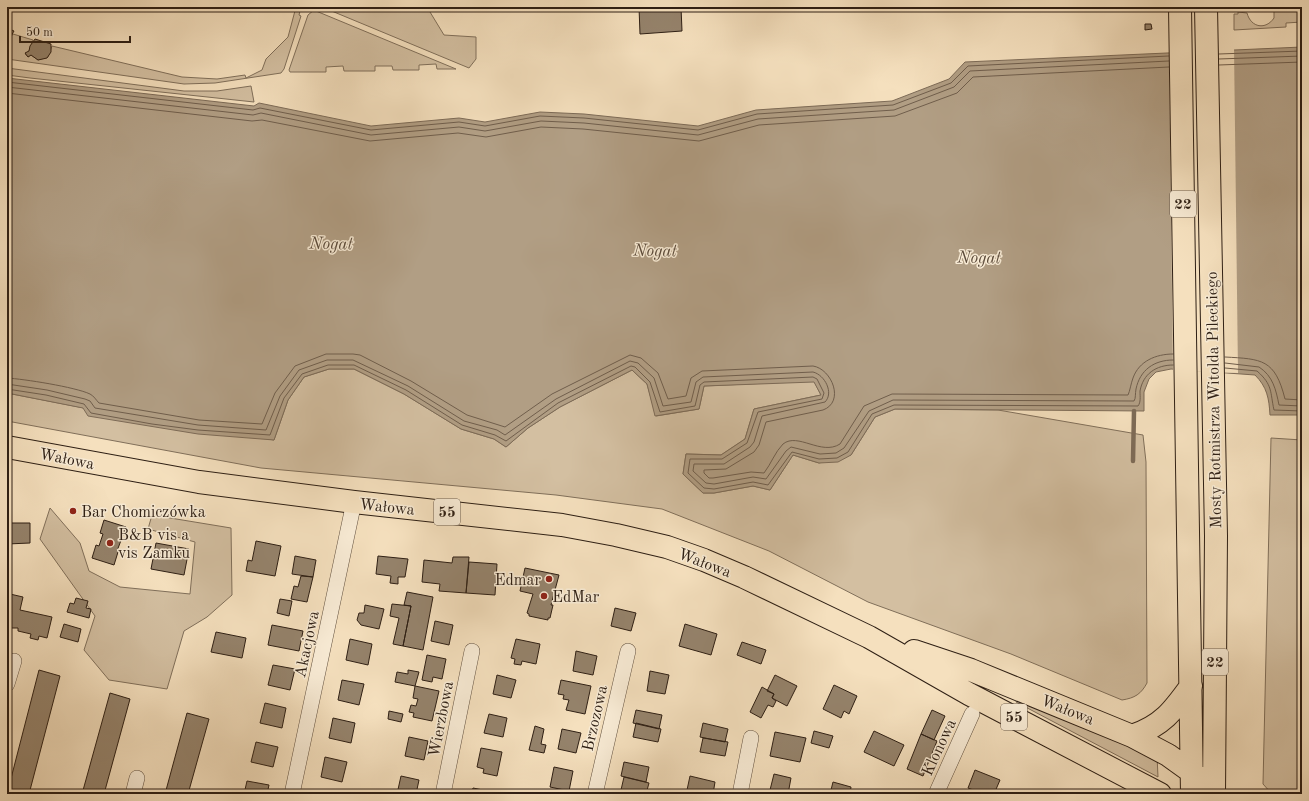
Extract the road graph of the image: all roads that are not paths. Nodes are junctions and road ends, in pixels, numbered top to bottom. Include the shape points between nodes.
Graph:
1 (1180, 7) edge
2 (1206, 7) edge
3 (7, 447) edge
4 (354, 502) junction
5 (869, 637) junction
6 (472, 651) dead end
7 (628, 651) dead end
8 (14, 661) dead end
9 (7, 684) edge
10 (1191, 686) junction
11 (972, 714) dead end
12 (1132, 736) junction
13 (751, 738) dead end
14 (1192, 772) junction
15 (137, 778) dead end
16 (1217, 792) edge
17 (133, 794) edge
18 (292, 794) edge
19 (443, 794) edge
20 (595, 794) edge
21 (740, 794) edge
22 (936, 794) edge
23 (1160, 794) edge
24 (1192, 794) edge

1 - 10 main road, Mosty Rotmistrza Witolda Pileckiego / 22
2 - 16 main road, Mosty Rotmistrza Witolda Pileckiego / 22 via 1216,536
3 - 4 main road, Wałowa / 55 via 199,482
4 - 5 main road, Wałowa / 55 via 562,525 667,548 744,576
4 - 18 street, Akacjowa
5 - 12 main road, Wałowa / 55 via 971,670
5 - 23 main road, Wałowa / 55 via 969,694
6 - 19 street, Wierzbowa
7 - 20 street, Brzozowa
8 - 9 street
10 - 12 main road via 1164,720
10 - 14 main road, 22
11 - 22 street, Klonowa
12 - 14 main road, Wałowa via 1168,754
13 - 21 street
14 - 16 main road, Wałowa
14 - 24 main road, 22
15 - 17 street

